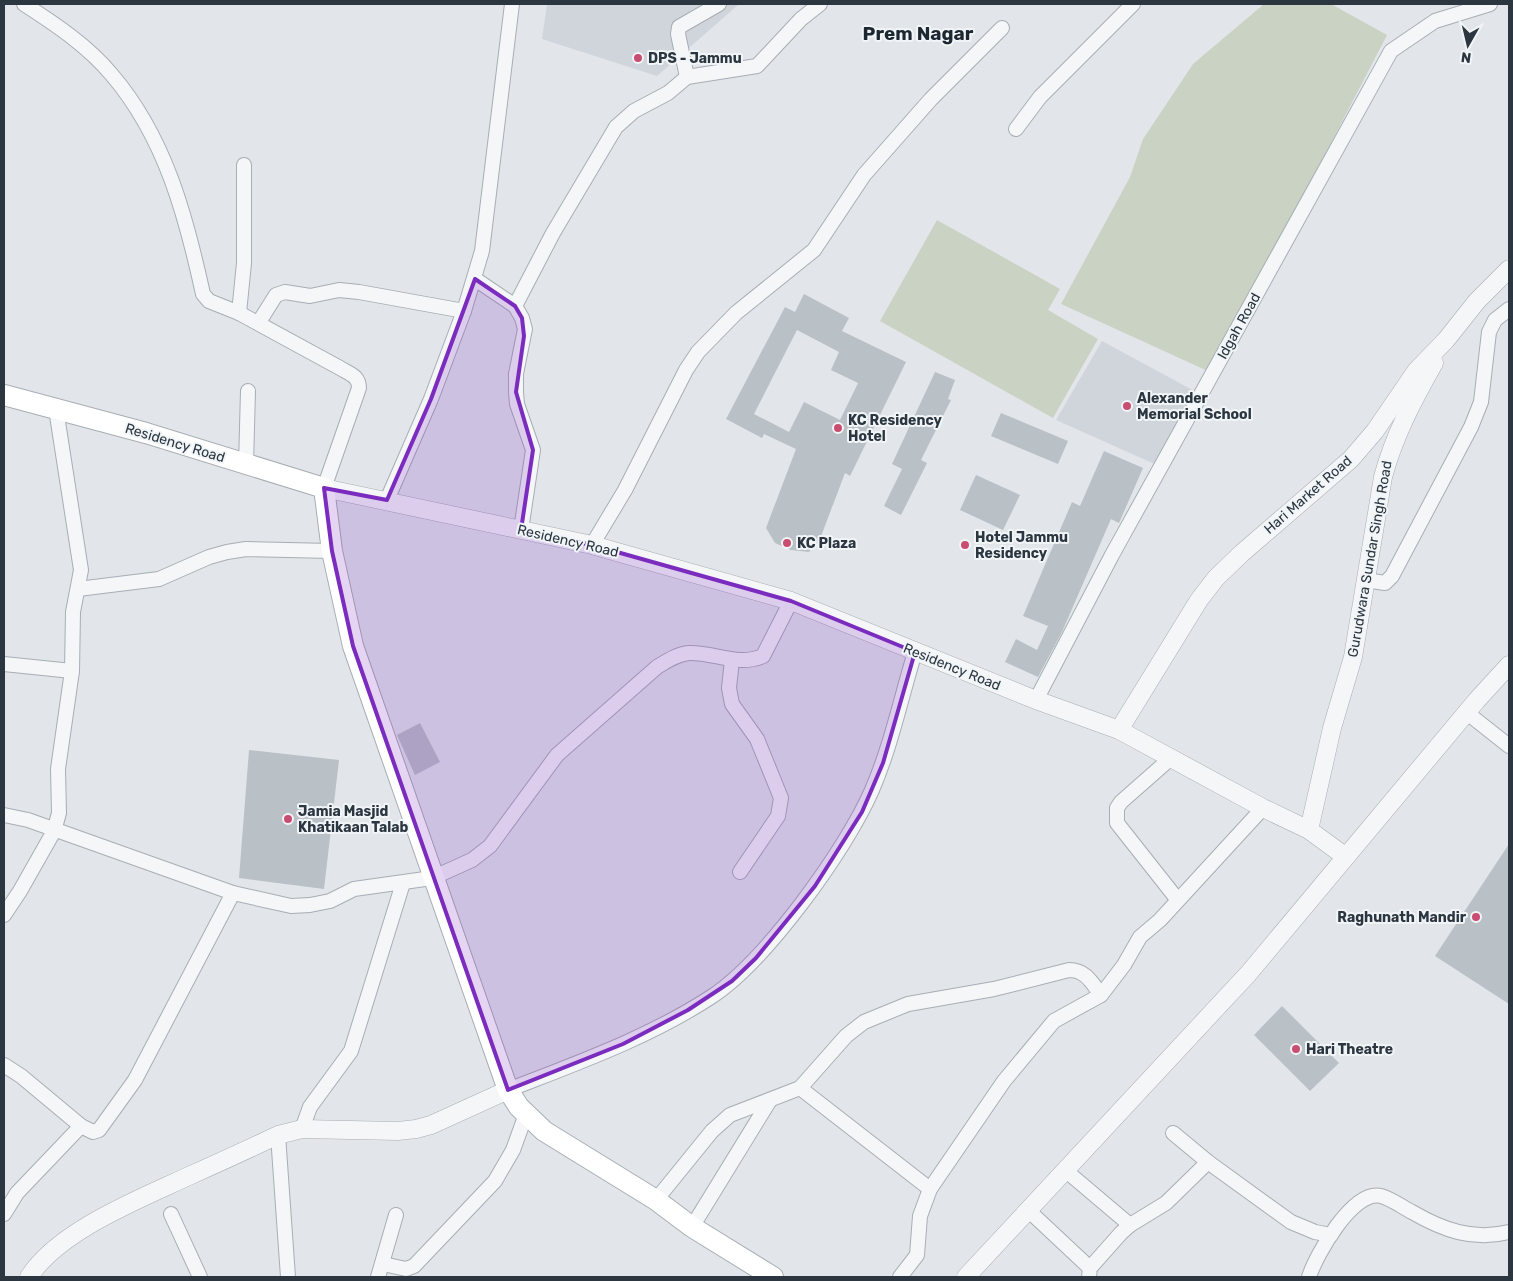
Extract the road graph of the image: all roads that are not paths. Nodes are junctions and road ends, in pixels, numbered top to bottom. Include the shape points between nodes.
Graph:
1 (24, 4) edge
2 (512, 4) edge
3 (719, 4) edge
4 (820, 4) edge
5 (1133, 4) edge
6 (1490, 4) edge
7 (1002, 28) dead end
8 (687, 78) junction
9 (1016, 129) dead end
10 (244, 165) dead end
11 (1509, 269) edge
12 (475, 279) junction
13 (515, 306) junction
14 (1509, 308) edge
15 (464, 311) junction
16 (239, 313) junction
17 (259, 322) junction
18 (1446, 340) junction
19 (248, 391) dead end
20 (4, 395) edge
21 (56, 408) junction
22 (246, 464) junction
23 (324, 488) junction
24 (387, 500) junction
25 (521, 530) junction
26 (592, 545) junction
27 (332, 551) junction
28 (1366, 580) junction
29 (78, 589) junction
30 (791, 601) junction
31 (915, 652) junction
32 (732, 660) junction
33 (4, 664) edge
34 (1509, 664) edge
35 (72, 671) junction
36 (1036, 700) junction
37 (1466, 712) junction
38 (1118, 730) junction
39 (1509, 746) edge
40 (1171, 758) junction
41 (1263, 808) junction
42 (4, 815) edge
43 (1309, 830) junction
44 (54, 831) junction
45 (1346, 857) junction
46 (740, 872) dead end
47 (432, 878) junction
48 (404, 883) junction
49 (233, 893) junction
50 (1177, 899) junction
51 (4, 915) edge
52 (1101, 995) junction
53 (4, 1065) edge
54 (800, 1088) junction
55 (508, 1090) junction
56 (770, 1100) junction
57 (526, 1114) junction
58 (81, 1126) junction
59 (302, 1129) junction
60 (1173, 1132) dead end
61 (278, 1135) junction
62 (1208, 1162) junction
63 (1065, 1170) junction
64 (930, 1189) junction
65 (656, 1200) junction
66 (1028, 1210) junction
67 (4, 1214) edge
68 (171, 1214) dead end
69 (396, 1215) dead end
70 (1130, 1225) junction
71 (692, 1226) junction
72 (1509, 1232) edge
73 (1331, 1235) junction
74 (383, 1264) junction
75 (1089, 1272) edge
76 (29, 1277) edge
77 (200, 1277) edge
78 (288, 1277) edge
79 (378, 1277) edge
80 (773, 1277) edge
81 (900, 1277) edge
82 (967, 1277) edge
83 (1310, 1277) edge

1 - 16 street via 87,50 130,99 168,166 204,294 209,301
2 - 12 street via 482,251
3 - 8 street via 679,27
4 - 8 street via 801,19 757,66
5 - 9 street via 1056,79
6 - 36 street, Idgah Road via 1435,21 1391,51 1112,555
7 - 26 street via 931,99 864,175 814,250 736,313 698,352
8 - 13 street via 668,93 634,111 616,127 553,233
10 - 16 street via 244,263
11 - 18 street, Hari Market Road via 1477,301
12 - 13 street
12 - 15 street
13 - 25 street via 525,329 516,374 517,404 533,450
14 - 28 street via 1495,320 1488,332 1481,402 1471,427 1392,576 1386,583
15 - 17 street via 358,292 339,290 310,296 285,292 276,295
15 - 24 street
16 - 17 street
17 - 23 street via 359,382
18 - 28 street, Gurudwara Sundar Singh Road via 1404,417 1390,451
18 - 38 street, Hari Market Road via 1416,371 1375,431 1351,459 1216,578
19 - 22 street
20 - 21 main road, Residency Road
21 - 22 main road, Residency Road
21 - 29 street via 80,557
22 - 23 main road, Residency Road
23 - 24 street, Residency Road
23 - 27 main road
24 - 25 street, Residency Road
25 - 26 street, Residency Road
26 - 30 street, Residency Road
27 - 29 street via 246,549 209,556 159,579
27 - 47 main road via 353,646
28 - 43 street, Gurudwara Sundar Singh Road via 1353,656 1332,728
29 - 35 street via 73,612
30 - 31 street, Residency Road
30 - 32 street via 763,656
31 - 36 street, Residency Road
31 - 55 street via 883,763 862,812 815,886 756,958 732,981 688,1010 624,1044
32 - 46 street via 729,688 732,704 757,739 781,798 778,816
32 - 47 street via 689,653 672,657 657,667 557,754 490,846 472,860
33 - 35 street
34 - 37 street
35 - 44 street via 58,769 59,813
36 - 38 street, Residency Road
37 - 39 street
37 - 45 street
38 - 40 street, Residency Road
40 - 41 street, Residency Road
40 - 50 street via 1122,802 1115,816 1122,832
41 - 43 street, Residency Road
41 - 50 street
42 - 44 street via 28,820
43 - 45 street, Residency Road
44 - 49 street
44 - 51 street
45 - 63 street via 1248,974
47 - 48 street
47 - 55 main road
48 - 49 street via 354,890 330,901 310,905 291,906
48 - 59 street via 351,1052 310,1108
49 - 58 street via 135,1080 99,1130 92,1132
50 - 52 street via 1140,937
52 - 54 street via 1085,974 1069,970 908,1004 864,1022 846,1036
52 - 64 street via 1054,1021 1004,1081
53 - 58 street
54 - 56 street
54 - 64 street
55 - 57 main road
55 - 59 street via 431,1125 416,1128 398,1131
56 - 65 street via 730,1115 712,1131
56 - 71 street
57 - 65 main road via 544,1131
57 - 74 street via 513,1150 495,1181 421,1259 411,1268
58 - 67 street via 17,1194
59 - 61 street
60 - 62 street
61 - 76 street via 109,1214 50,1252
61 - 78 street
62 - 70 street via 1166,1203
62 - 73 street via 1291,1222
63 - 66 street
63 - 70 street
64 - 81 street via 920,1216 917,1255
65 - 71 main road
66 - 75 street
66 - 82 street
68 - 77 street
69 - 74 street
70 - 75 street
71 - 80 main road
72 - 73 street via 1481,1237 1451,1231 1389,1199 1375,1196 1351,1210
73 - 83 street via 1313,1265
74 - 79 street

